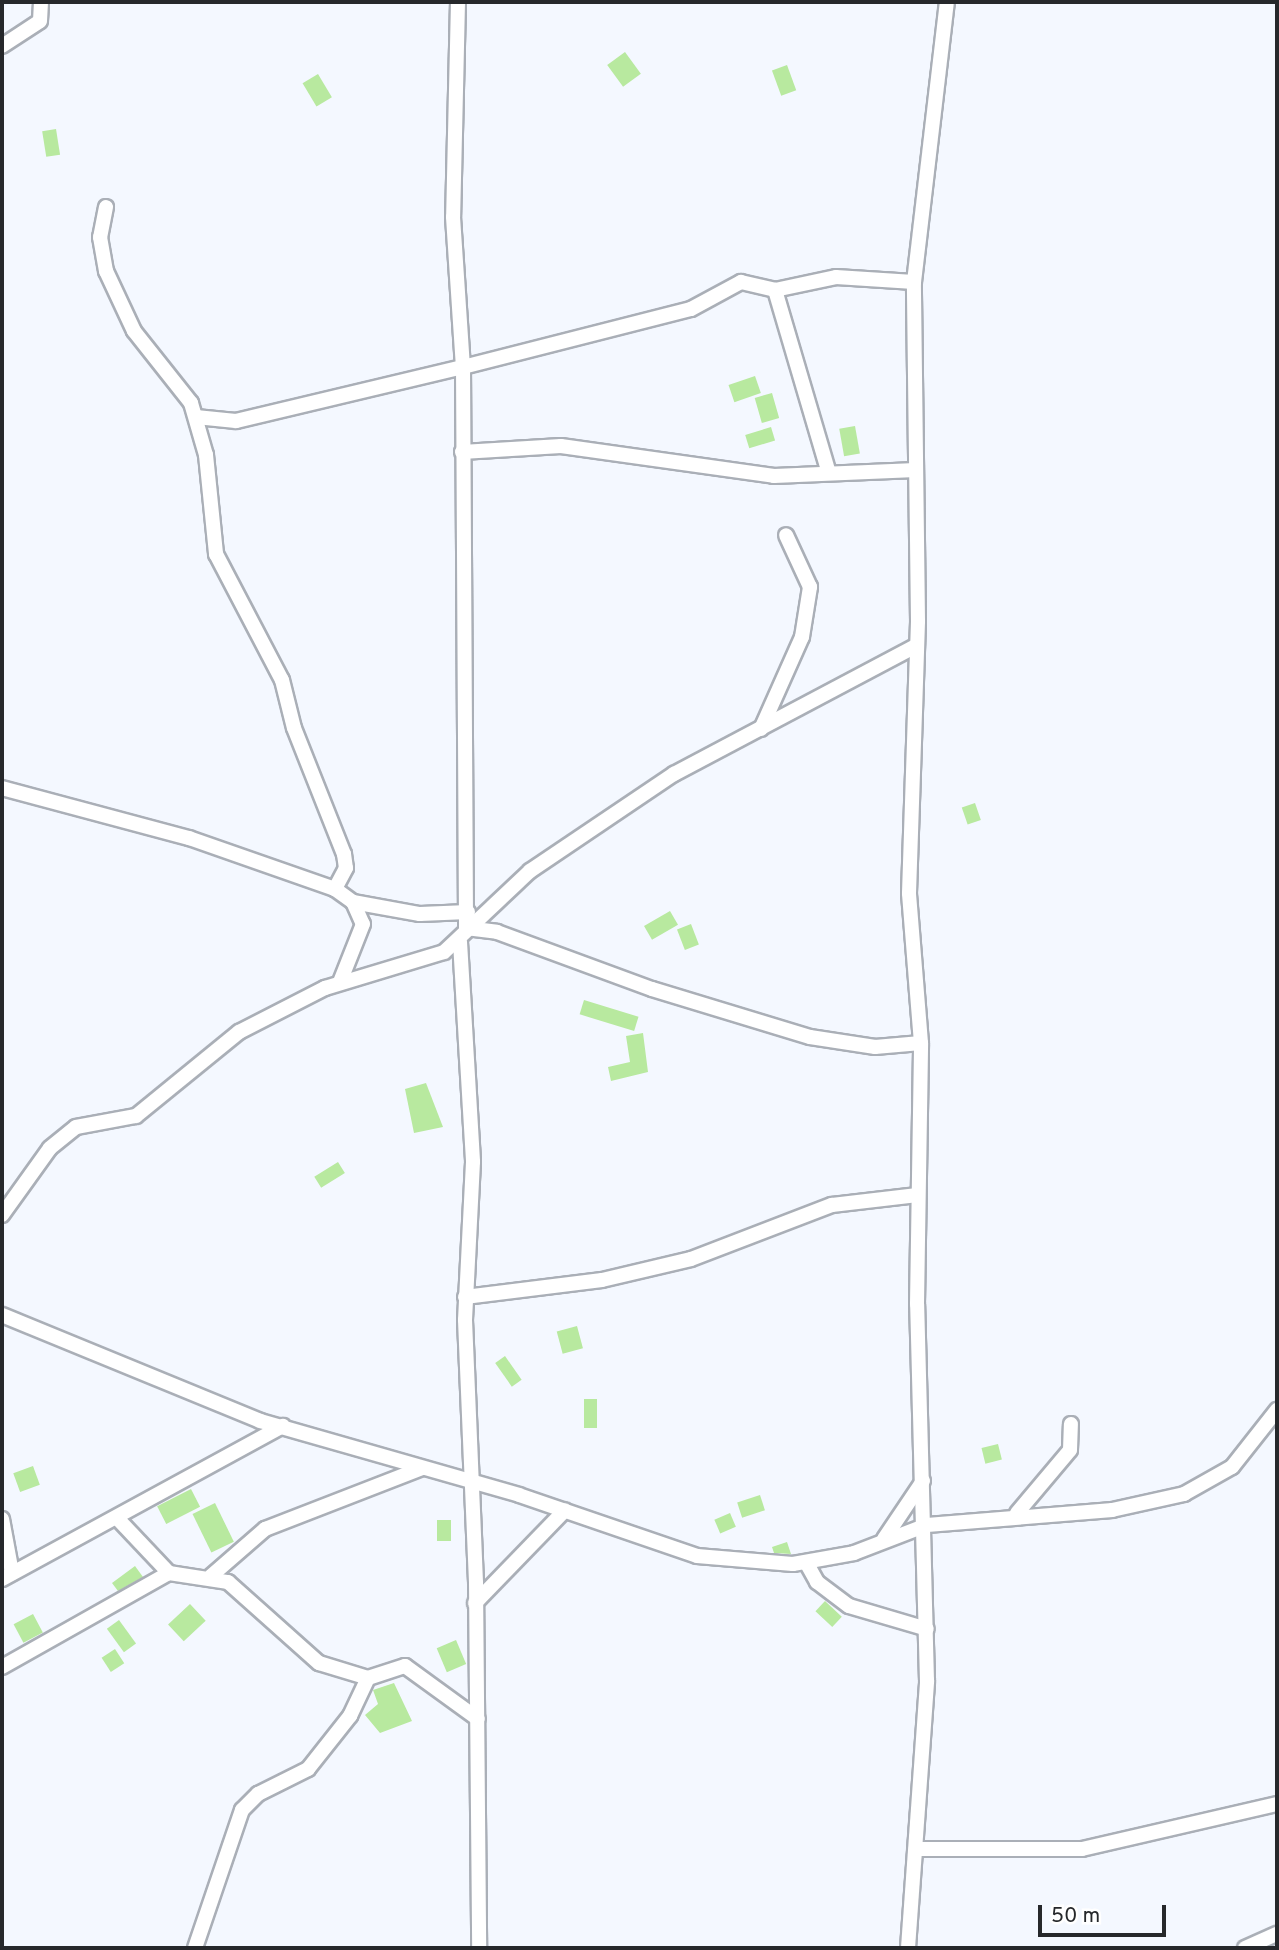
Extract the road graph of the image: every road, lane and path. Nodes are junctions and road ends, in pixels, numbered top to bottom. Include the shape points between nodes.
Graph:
1 (41, 2) edge
2 (458, 2) edge
3 (947, 2) edge
4 (2, 47) edge
5 (106, 207) dead end
6 (914, 282) junction
7 (775, 290) junction
8 (463, 367) junction
9 (196, 417) junction
10 (462, 452) junction
11 (828, 470) junction
12 (916, 470) junction
13 (786, 535) dead end
14 (916, 646) junction
15 (761, 729) junction
16 (2, 788) edge
17 (335, 889) junction
18 (353, 902) junction
19 (468, 912) junction
20 (466, 928) junction
21 (460, 942) junction
22 (340, 982) junction
23 (921, 1043) junction
24 (917, 1195) junction
25 (2, 1215) edge
26 (465, 1297) junction
27 (2, 1315) edge
28 (1277, 1410) edge
29 (1071, 1424) dead end
30 (283, 1426) junction
31 (422, 1468) junction
32 (923, 1479) junction
33 (472, 1482) junction
34 (565, 1510) junction
35 (1017, 1513) junction
36 (117, 1518) junction
37 (2, 1519) edge
38 (927, 1525) junction
39 (880, 1542) junction
40 (806, 1562) junction
41 (169, 1573) junction
42 (7, 1576) edge
43 (211, 1576) junction
44 (474, 1605) junction
45 (927, 1629) junction
46 (2, 1667) edge
47 (368, 1678) junction
48 (478, 1719) junction
49 (1277, 1804) edge
50 (917, 1849) junction
51 (1277, 1934) edge
52 (194, 1948) edge
53 (479, 1948) edge
54 (908, 1948) edge
55 (1244, 1948) edge

1 - 4 street via 40,21
2 - 8 street via 453,217
3 - 6 street
5 - 9 street via 100,237 120,307 173,375
6 - 7 street via 835,276
6 - 12 street
7 - 8 street via 741,282 691,309
7 - 11 street
8 - 9 street via 236,421
8 - 10 street
9 - 17 street via 206,455 216,554 282,680 301,750 344,854 346,868
10 - 11 street via 561,446 774,476
10 - 19 street
11 - 12 street
12 - 14 street
13 - 15 street via 810,587 802,636
14 - 15 street
14 - 23 street via 909,893
15 - 20 street via 674,774 530,871
16 - 17 street via 188,838
17 - 18 street
18 - 19 street via 420,914
18 - 22 street via 363,924
19 - 20 street
20 - 21 street
20 - 23 street via 497,932 664,993 810,1037 875,1047
21 - 22 street via 427,960
21 - 26 street via 473,1162
22 - 25 street via 239,1032 136,1116 97,1119 60,1138
23 - 24 street
24 - 26 street via 832,1205 691,1259 602,1280
24 - 32 street
26 - 33 street
27 - 30 street
28 - 35 street via 1232,1467 1184,1494 1112,1510
29 - 35 street via 1070,1450
30 - 31 street
30 - 36 street
31 - 33 street
31 - 43 street via 265,1529
32 - 38 street
32 - 39 street
33 - 34 street
33 - 44 street
34 - 40 street via 697,1556
34 - 44 street
35 - 38 street
36 - 41 street
36 - 42 street
37 - 42 street
38 - 39 street
38 - 45 street
39 - 40 street
40 - 45 street via 817,1582 849,1606
41 - 43 street
41 - 46 street
43 - 47 street via 280,1622 319,1662
44 - 48 street
45 - 50 street
47 - 48 street via 405,1666
47 - 52 street via 350,1716 308,1769 257,1794 242,1810
48 - 53 street
49 - 50 street via 1082,1849
50 - 54 street
51 - 55 street

